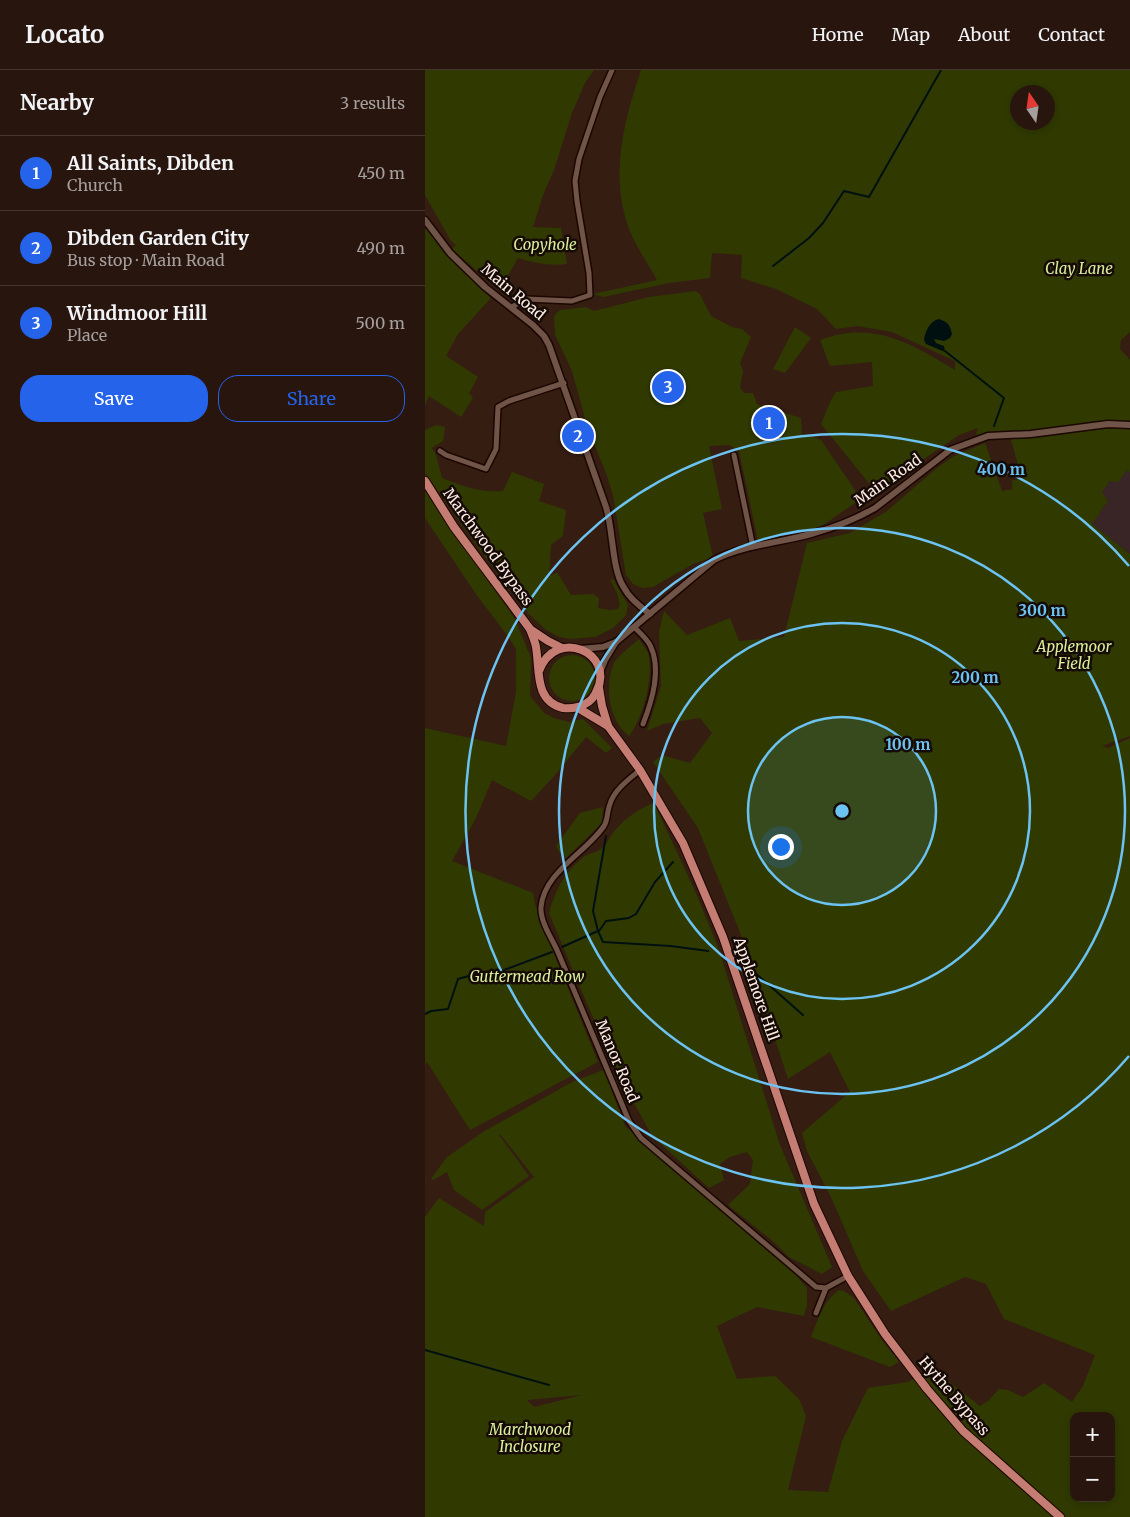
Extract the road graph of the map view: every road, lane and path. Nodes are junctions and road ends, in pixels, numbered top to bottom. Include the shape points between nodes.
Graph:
1 (612, 70) edge
2 (425, 220) edge
3 (512, 307) junction
4 (564, 383) junction
5 (1130, 425) edge
6 (440, 451) dead end
7 (735, 455) dead end
8 (425, 481) edge
9 (753, 547) junction
10 (650, 614) junction
11 (634, 628) junction
12 (530, 629) junction
13 (616, 642) junction
14 (561, 648) junction
15 (579, 648) junction
16 (539, 672) junction
17 (600, 672) junction
18 (599, 688) junction
19 (578, 708) junction
20 (643, 724) dead end
21 (608, 726) junction
22 (640, 770) junction
23 (848, 1276) junction
24 (826, 1288) junction
25 (816, 1314) dead end
26 (1060, 1517) edge

1 - 3 street via 579,159 575,181 590,295 572,301 526,299
2 - 3 street, Main Road via 450,253 485,287
3 - 4 street, Main Road via 544,336
4 - 6 street via 498,407 496,449 486,468
4 - 10 street, Main Road via 609,515 621,584
5 - 9 street, Main Road via 1108,424 988,436 950,450 862,515 811,534
7 - 9 street
8 - 12 main road, Marchwood Bypass via 454,527
9 - 10 street, Main Road via 730,552 714,560
10 - 11 street, Main Road
11 - 13 street, Main Road
11 - 20 street via 645,638 653,655 651,704
12 - 14 main road, Marchwood Bypass
12 - 16 main road, Marchwood Bypass
13 - 15 street, Main Road
13 - 17 street, Main Road
14 - 15 main road
14 - 16 main road via 547,656
15 - 17 main road via 593,658
16 - 19 main road via 542,692 548,701 567,709
17 - 18 main road
18 - 19 main road via 587,703
18 - 21 main road, Applemore Hill
19 - 21 main road, Applemore Hill
21 - 22 main road, Applemore Hill
22 - 23 main road, Applemore Hill via 683,843 723,937 815,1204
22 - 24 street, Manor Road via 619,788 598,834 552,879 541,907 544,924 629,1121 641,1138 817,1287
23 - 24 street
23 - 26 main road, Hythe Bypass via 885,1334 963,1431
24 - 25 street

